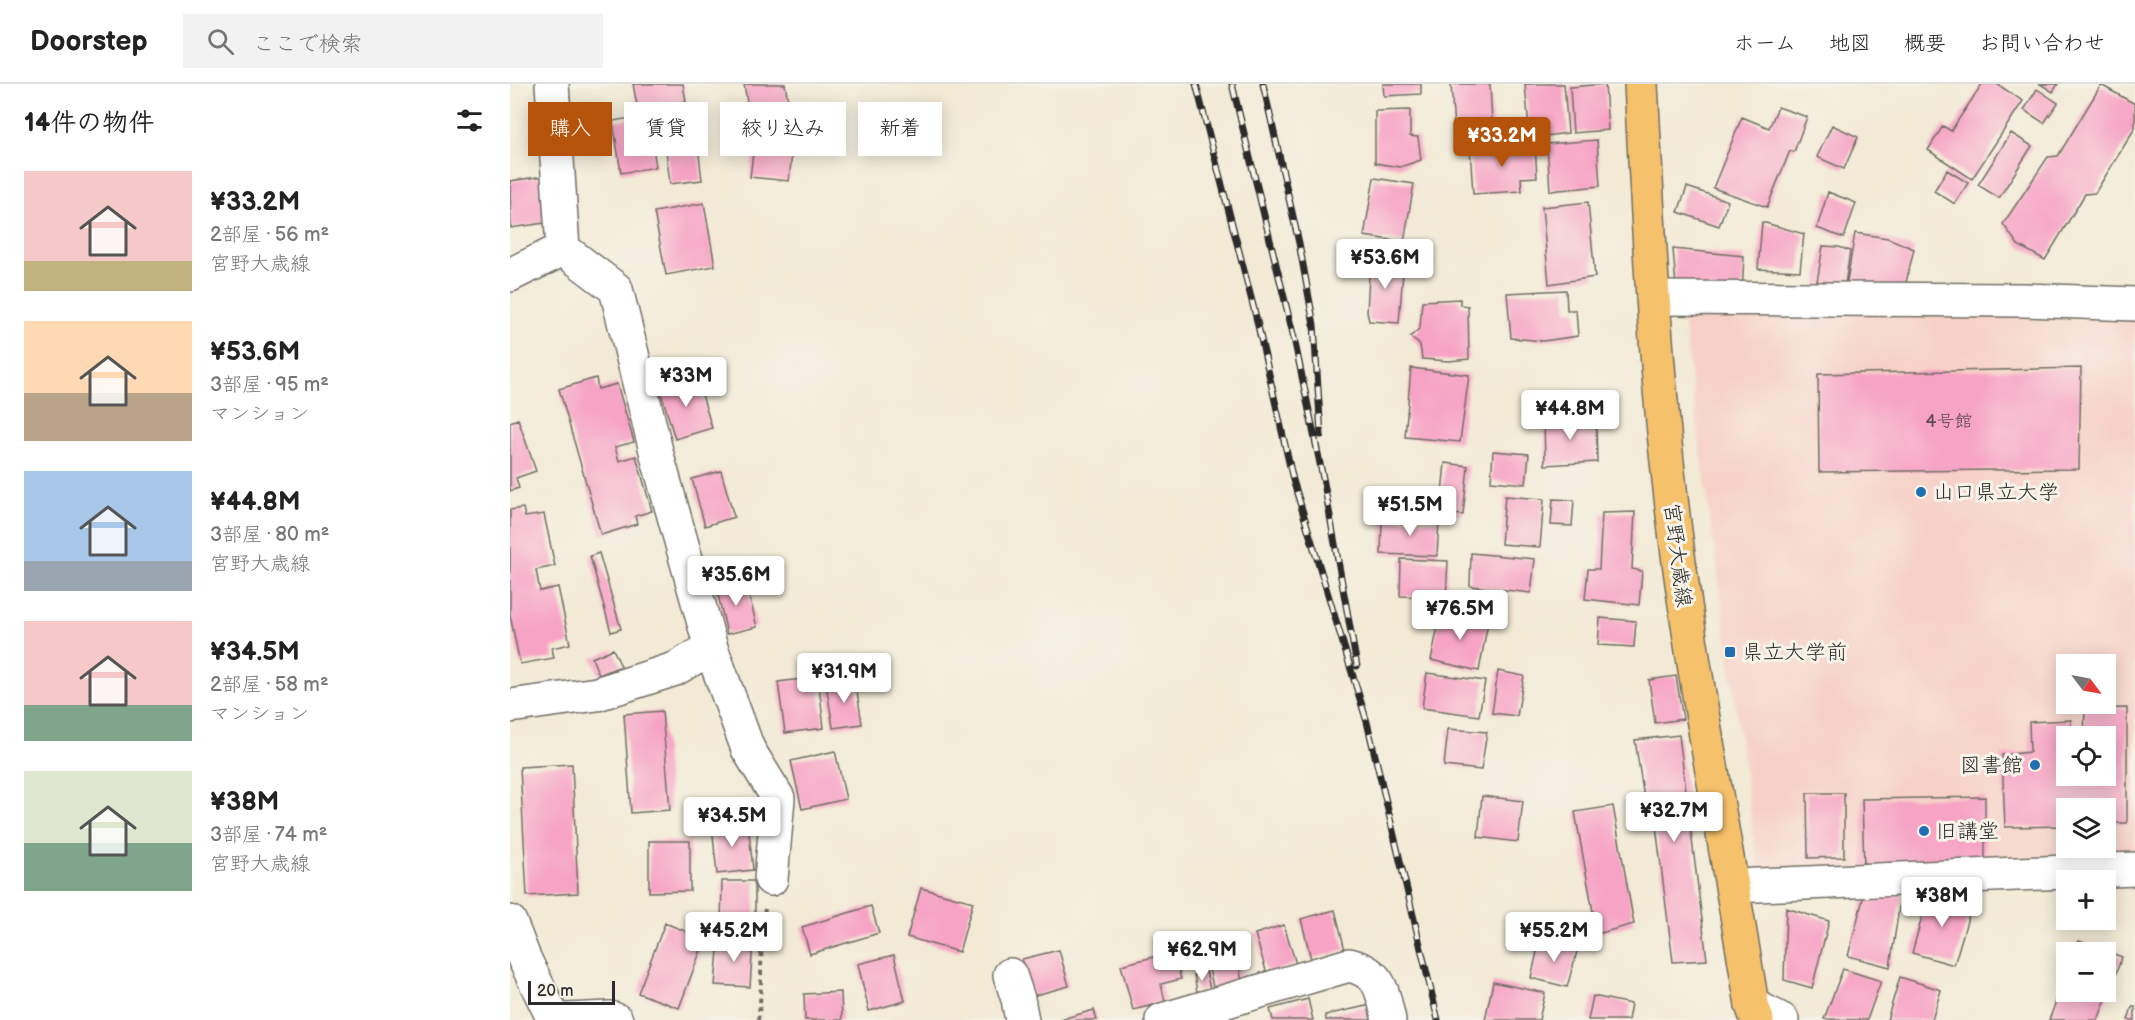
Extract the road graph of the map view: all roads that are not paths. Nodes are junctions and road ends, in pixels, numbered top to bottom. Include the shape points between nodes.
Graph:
1 (552, 84) edge
2 (1641, 84) edge
3 (563, 249) junction
4 (510, 275) edge
5 (1653, 298) junction
6 (2135, 304) edge
7 (711, 648) junction
8 (510, 706) edge
9 (2135, 869) edge
10 (771, 879) road end
11 (1733, 886) junction
12 (510, 922) edge
13 (1010, 975) dead end
14 (1246, 1008) edge
15 (1754, 1013) edge
16 (554, 1020) edge
17 (567, 1020) edge
18 (616, 1020) edge
19 (1022, 1020) edge
20 (1162, 1020) edge
21 (1389, 1020) edge
22 (1782, 1020) edge

1 - 3 street
2 - 5 main road, 宮野大歳線
3 - 4 street
3 - 7 street via 616,289
5 - 6 street
5 - 11 main road, 宮野大歳線 via 1668,479 1686,616
7 - 8 street via 675,669 597,694
7 - 10 street via 748,749 778,798
9 - 11 street
11 - 15 main road, 宮野大歳線
12 - 16 street
13 - 19 street
14 - 20 street
14 - 21 street via 1349,965 1365,969 1380,984
15 - 22 street
17 - 18 street

